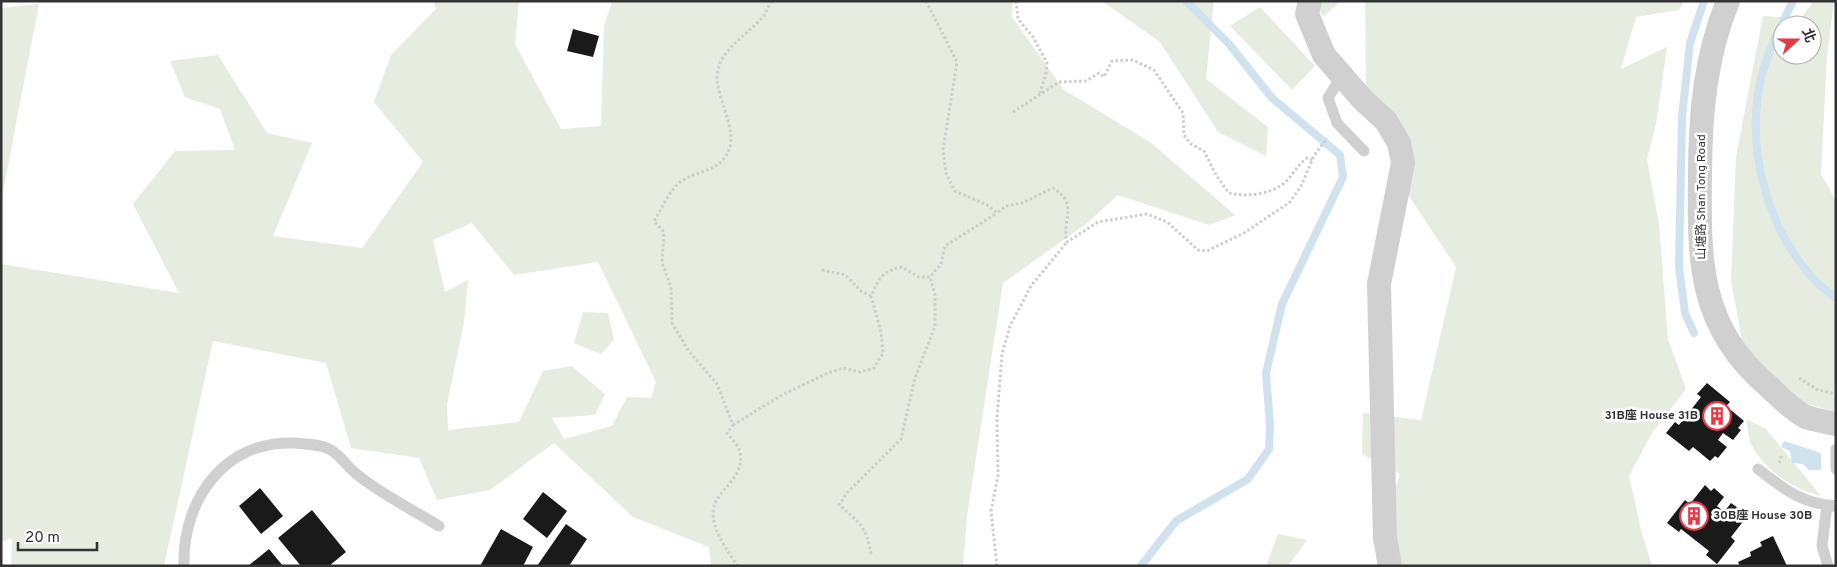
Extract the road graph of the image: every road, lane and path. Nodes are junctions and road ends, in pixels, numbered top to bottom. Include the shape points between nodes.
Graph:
1 (771, 1) edge
2 (926, 1) edge
3 (1016, 1) edge
4 (1310, 1) edge
5 (1728, 1) edge
6 (1342, 75) junction
7 (1039, 94) junction
8 (1013, 112) dead end
9 (1364, 151) dead end
10 (996, 213) junction
11 (1068, 242) junction
12 (822, 270) dead end
13 (930, 277) junction
14 (871, 296) junction
15 (1836, 424) edge
16 (732, 425) junction
17 (1836, 449) edge
18 (1758, 469) dead end
19 (1836, 469) edge
20 (1831, 506) edge
21 (439, 526) dead end
22 (871, 554) dead end
23 (184, 566) edge
24 (738, 566) edge
25 (997, 566) edge
26 (1390, 566) edge
27 (1828, 566) edge

1 - 16 path via 763,17 725,54 717,76 732,132 726,157 712,169 684,179 670,193 654,221 664,232 662,263 671,288 672,323 688,350 717,384
2 - 10 path via 958,62 943,150 946,173 955,190 987,205
3 - 7 path via 1018,19 1033,37 1047,63
4 - 6 street via 1307,14 1324,55
5 - 15 street, 山塘路 Shan Tong Road via 1711,51 1702,119 1700,232 1706,288 1718,325 1730,347 1750,371 1806,416
6 - 9 lane via 1328,98 1338,124
6 - 26 street via 1386,121 1399,143 1403,162 1379,284 1385,538
7 - 8 path
7 - 11 path via 1059,82 1086,81 1099,72 1104,77 1112,61 1133,60 1154,70 1183,113 1184,134 1191,144 1204,151 1229,193 1245,197 1269,191 1283,184 1296,166 1307,158 1313,158 1290,202 1244,233 1207,251 1198,250 1167,222 1147,214 1098,222
10 - 11 path via 1053,188 1064,195 1070,209 1065,232
10 - 13 path via 945,246 940,264
11 - 25 path via 1031,286 1010,326 1002,354 997,418 998,476 992,511
12 - 14 path via 845,275 861,292
13 - 14 path via 919,277 902,268 887,271
13 - 22 path via 935,296 936,326 915,378 902,439 847,492 839,505 868,535
14 - 16 path via 883,353 874,368 860,372 843,368 828,374 782,394
16 - 24 path via 727,434 739,449 739,470 718,499 713,514 722,541
17 - 19 lane
18 - 20 lane via 1783,488 1816,504
20 - 27 lane via 1822,546
21 - 23 lane via 358,476 331,450 307,444 282,443 251,451 217,472 199,497 187,524

